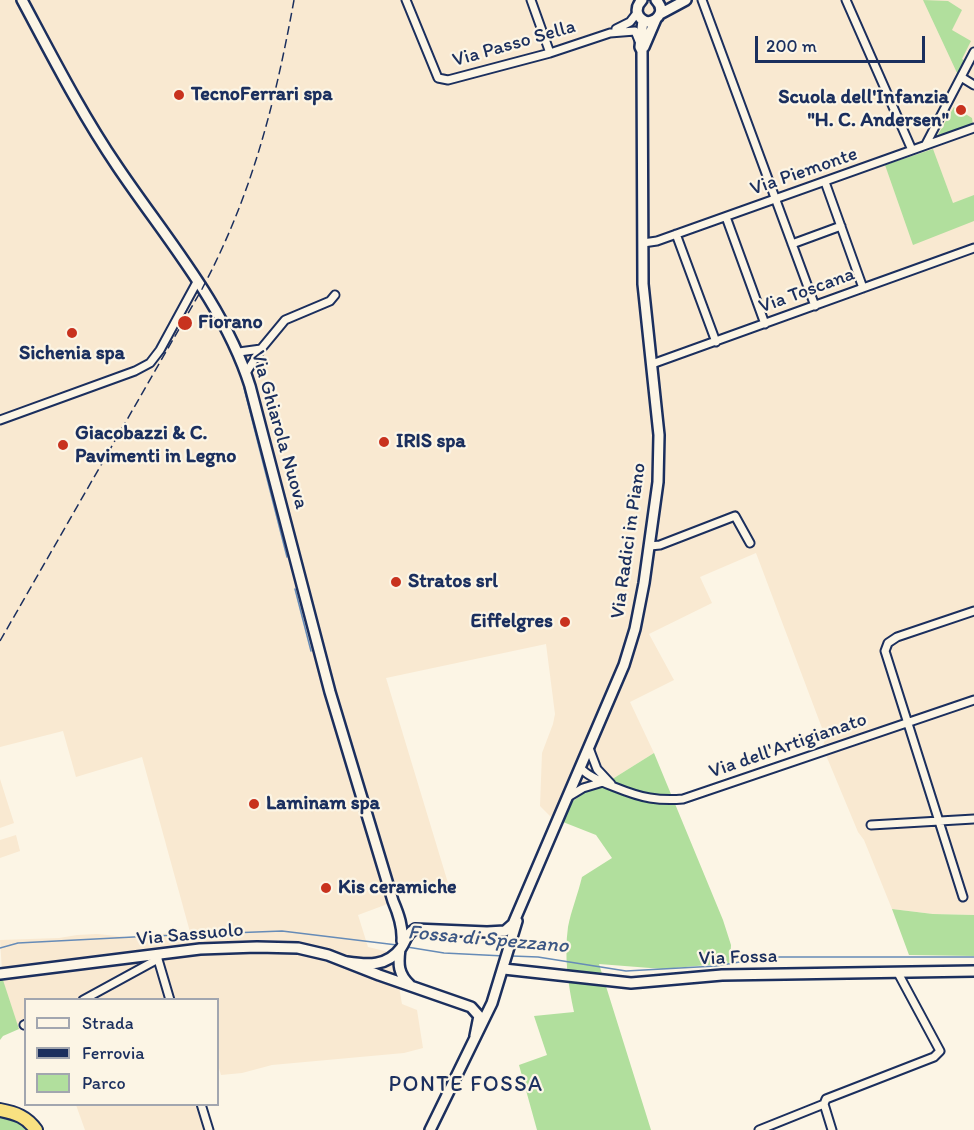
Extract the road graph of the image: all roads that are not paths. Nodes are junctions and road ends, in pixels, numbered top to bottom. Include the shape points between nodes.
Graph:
1 (22, 0) edge
2 (406, 0) edge
3 (531, 0) edge
4 (656, 0) edge
5 (687, 0) edge
6 (702, 0) edge
7 (846, 0) edge
8 (640, 10) edge
9 (658, 17) junction
10 (622, 31) junction
11 (610, 33) junction
12 (641, 49) junction
13 (974, 52) edge
14 (550, 53) junction
15 (961, 77) junction
16 (974, 85) edge
17 (974, 128) edge
18 (926, 144) junction
19 (912, 150) junction
20 (825, 182) junction
21 (776, 199) junction
22 (641, 202) junction
23 (726, 217) junction
24 (638, 220) junction
25 (841, 226) junction
26 (676, 234) junction
27 (643, 243) junction
28 (792, 244) junction
29 (974, 248) edge
30 (638, 260) junction
31 (197, 282) junction
32 (643, 284) junction
33 (863, 288) junction
34 (335, 295) dead end
35 (814, 306) junction
36 (765, 324) junction
37 (716, 342) junction
38 (261, 349) junction
39 (239, 352) junction
40 (652, 364) junction
41 (246, 373) junction
42 (0, 420) edge
43 (750, 543) dead end
44 (650, 546) junction
45 (974, 611) edge
46 (974, 700) edge
47 (909, 723) junction
48 (589, 748) junction
49 (581, 768) junction
50 (597, 769) junction
51 (607, 783) junction
52 (568, 797) junction
53 (974, 819) edge
54 (938, 821) junction
55 (871, 825) dead end
56 (963, 897) dead end
57 (400, 916) junction
58 (518, 916) junction
59 (420, 929) junction
60 (487, 932) junction
61 (401, 946) junction
62 (507, 955) junction
63 (158, 957) junction
64 (347, 962) junction
65 (974, 971) edge
66 (898, 973) junction
67 (0, 974) edge
68 (411, 985) junction
69 (495, 995) junction
70 (85, 998) edge
71 (170, 998) edge
72 (471, 1007) junction
73 (475, 1036) junction
74 (824, 1104) junction
75 (202, 1106) edge
76 (0, 1110) edge
77 (36, 1130) edge
78 (209, 1130) edge
79 (430, 1130) edge
80 (759, 1130) edge
81 (832, 1130) edge

1 - 31 street, Via Ghiarola Nuova via 115,164
2 - 14 street, Via Passo Sella via 438,78 448,80
3 - 14 street
4 - 9 street via 660,7
5 - 9 street
6 - 21 street
7 - 19 street
8 - 9 street via 651,22
8 - 10 street, Via Passo Sella via 638,24
8 - 11 street, Via Passo Sella via 630,22
8 - 12 street
9 - 12 street
10 - 11 street, Via Passo Sella
10 - 12 street via 635,31
11 - 14 street, Via Passo Sella
12 - 22 street
13 - 15 street
15 - 16 street
15 - 18 street
17 - 18 street, Via Piemonte
18 - 19 street, Via Piemonte
19 - 20 street, Via Piemonte
20 - 21 street, Via Piemonte
20 - 25 street
21 - 23 street, Via Piemonte
21 - 28 street
22 - 24 street
22 - 27 street
23 - 26 street, Via Piemonte
23 - 36 street
24 - 27 street
24 - 30 street
25 - 28 street
25 - 33 street
26 - 27 street, Via Piemonte
26 - 37 street
27 - 30 street
27 - 32 street
28 - 35 street
29 - 33 street, Via Toscana
30 - 32 street
31 - 39 street, Via Ghiarola Nuova
31 - 42 street via 150,363
32 - 40 street, Via Radici in Piano
33 - 35 street, Via Toscana
34 - 38 street via 288,318
35 - 36 street, Via Toscana
36 - 37 street, Via Toscana
37 - 40 street, Via Toscana
38 - 39 street
38 - 41 street
39 - 41 street, Via Ghiarola Nuova
40 - 44 street, Via Radici in Piano via 659,435
41 - 57 street, Via Ghiarola Nuova via 329,688
43 - 44 street via 735,516
44 - 48 street, Via Radici in Piano via 634,635
45 - 47 street via 888,642 886,658
46 - 47 street, Via dell'Artigianato
47 - 51 street, Via dell'Artigianato via 683,799 647,798
47 - 54 street
48 - 49 street, Via Radici in Piano
48 - 50 street, Via dell'Artigianato
49 - 50 street
49 - 51 street, Via dell'Artigianato
49 - 52 street, Via Radici in Piano
50 - 51 street, Via dell'Artigianato
51 - 52 street via 583,788
52 - 58 street, Via Radici in Piano
53 - 54 street
54 - 55 street
54 - 56 street
57 - 59 street
57 - 61 street, Via Ghiarola Nuova
58 - 60 street via 507,930
58 - 62 street
59 - 60 street
59 - 61 street via 411,931
60 - 62 street via 502,938
61 - 64 street via 388,960 378,964
61 - 68 street via 400,971
62 - 66 street, Via Fossa via 559,976 631,982 722,975
62 - 69 street
63 - 64 street, Via Sassuolo via 210,949 280,947 309,950
63 - 67 street, Via Sassuolo
63 - 70 street
63 - 71 street
64 - 68 street, Via Sassuolo
65 - 66 street, Via Fossa
66 - 74 street via 940,1052 826,1099
68 - 72 street
69 - 72 street
69 - 73 street
72 - 73 street via 479,1016
73 - 79 street
74 - 80 street
74 - 81 street
75 - 78 street
76 - 77 highway via 23,1117

